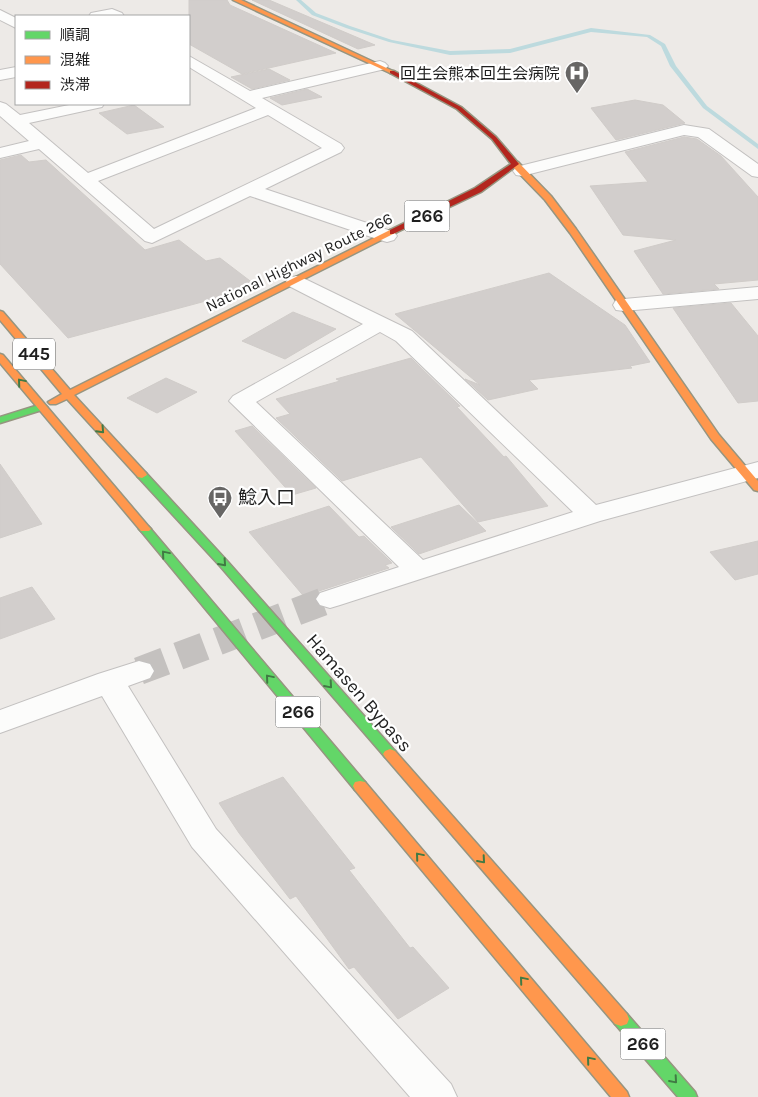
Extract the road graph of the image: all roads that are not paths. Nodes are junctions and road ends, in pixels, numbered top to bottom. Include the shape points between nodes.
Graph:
1 (236, 0) edge
2 (0, 14) edge
3 (101, 15) edge
4 (115, 15) edge
5 (15, 23) edge
6 (15, 31) edge
7 (0, 34) edge
8 (190, 63) edge
9 (380, 66) junction
10 (15, 72) edge
11 (0, 76) edge
12 (216, 78) junction
13 (198, 82) dead end
14 (248, 96) junction
15 (91, 105) edge
16 (0, 107) edge
17 (268, 108) junction
18 (16, 121) junction
19 (43, 143) junction
20 (0, 152) edge
21 (519, 168) junction
22 (758, 172) edge
23 (85, 180) junction
24 (250, 190) junction
25 (387, 236) junction
26 (296, 282) junction
27 (758, 292) edge
28 (624, 305) junction
29 (0, 314) edge
30 (380, 323) junction
31 (0, 358) edge
32 (68, 394) junction
33 (42, 407) junction
34 (0, 420) edge
35 (753, 477) edge
36 (591, 515) junction
37 (418, 570) junction
38 (330, 599) tunnel mouth
39 (0, 722) edge
40 (436, 1097) edge
41 (621, 1097) edge
42 (689, 1097) edge

1 - 9 main road
2 - 5 street
3 - 4 street
6 - 7 street
8 - 12 street
9 - 14 street
9 - 21 main road via 459,108 494,138
10 - 11 street
12 - 13 street
12 - 14 street
14 - 17 street
15 - 18 street
16 - 18 street
17 - 23 street
17 - 24 street via 336,148
18 - 19 street
19 - 20 street
19 - 23 street
21 - 22 street via 684,130 703,133
21 - 25 main road, National Highway Route 266 / 266
21 - 28 main road via 548,198
23 - 24 street via 152,237
24 - 25 street
25 - 26 main road, National Highway Route 266 / 266
26 - 30 street
26 - 32 main road, National Highway Route 266 / 266
27 - 28 street
28 - 35 main road via 715,437
29 - 32 main road, Hamasen Bypass / 445
30 - 36 street via 404,336
30 - 37 street via 241,401
33 -> 31 main road, 445
32 - 33 main road, National Highway Route 266 / 266
32 -> 42 main road, Hamasen Bypass / 266 via 224,564
33 - 34 main road, National Highway Route 266
41 -> 33 main road, 266
35 - 36 street
36 - 37 street
37 - 38 street
39 - 40 street via 124,676 204,838

